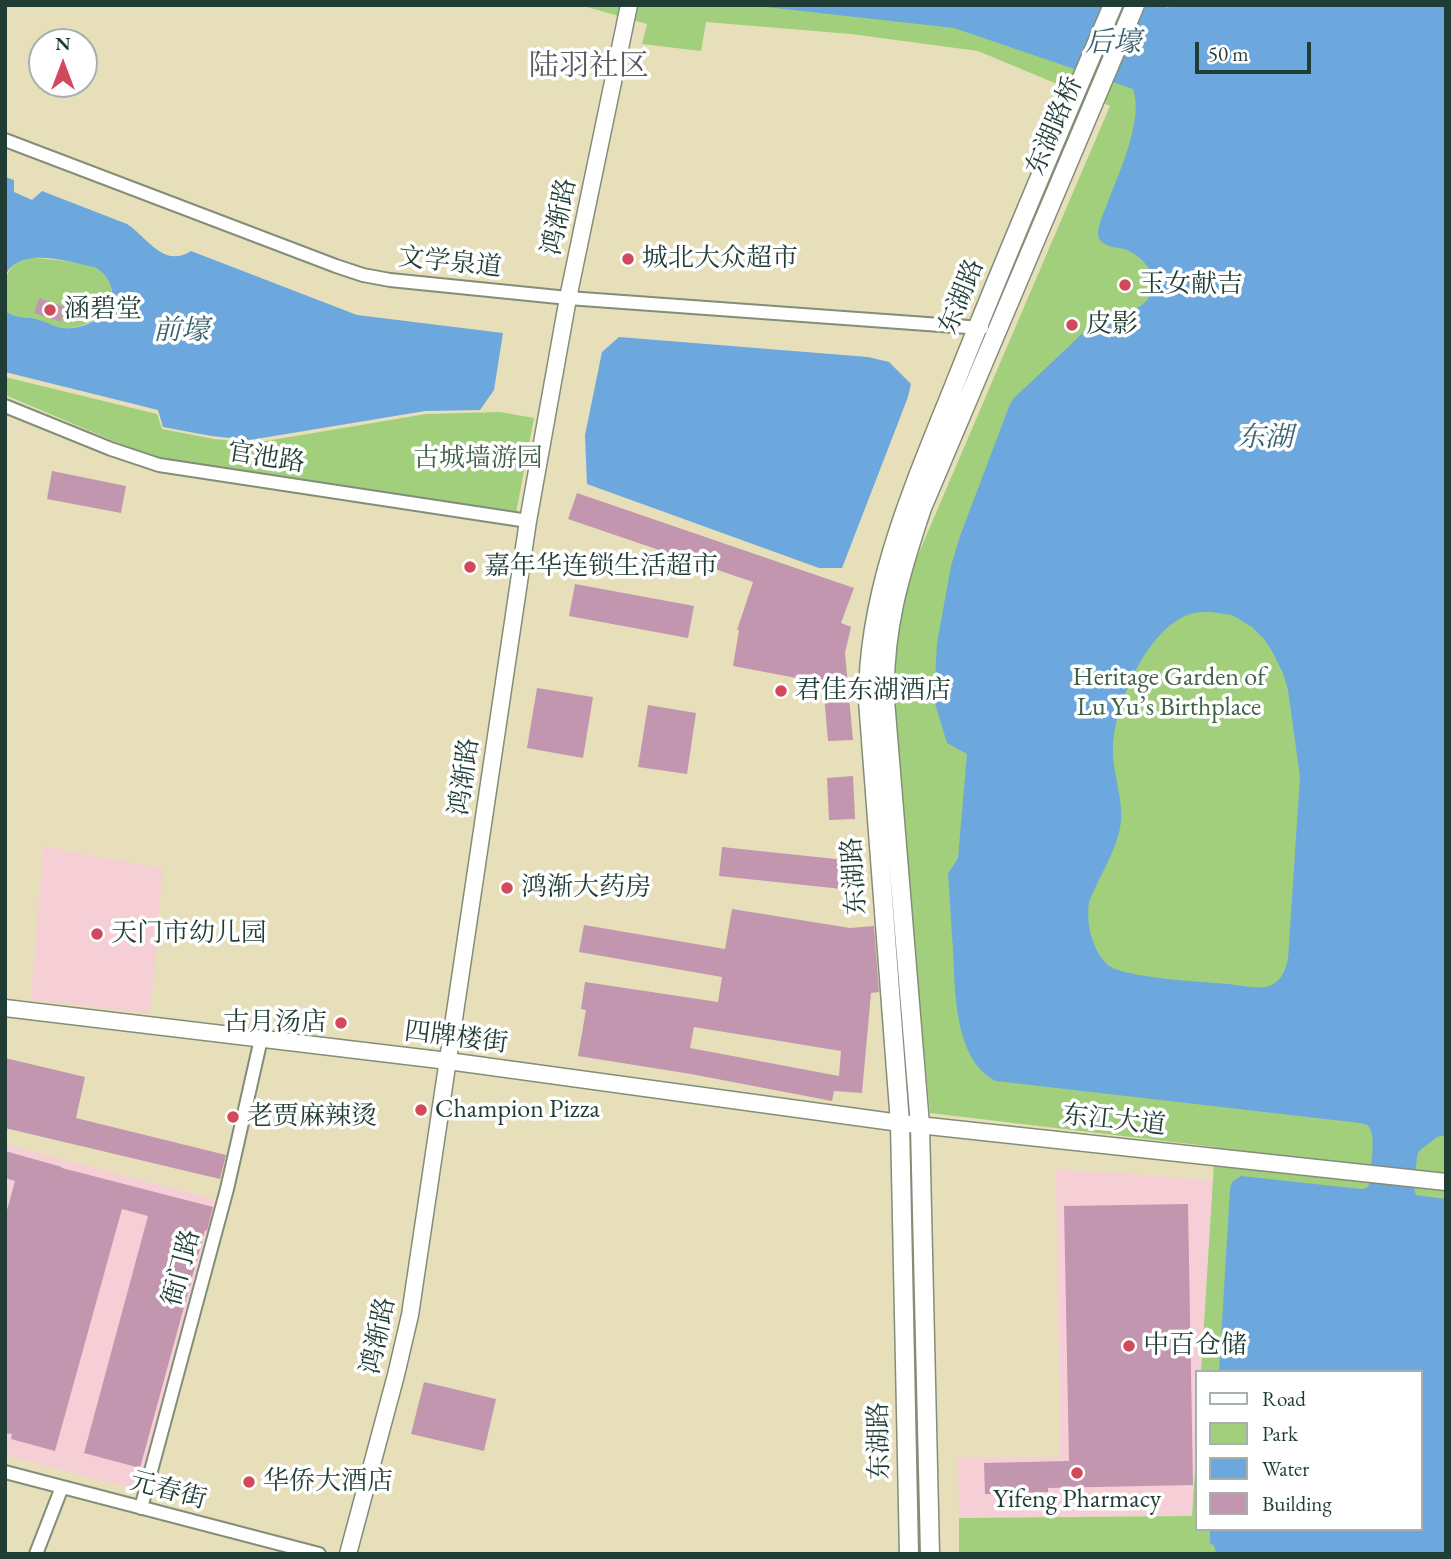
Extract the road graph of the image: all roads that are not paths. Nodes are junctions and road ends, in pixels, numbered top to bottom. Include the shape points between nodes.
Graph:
1 (1113, 5) edge
2 (1135, 5) edge
3 (629, 6) edge
4 (5, 140) edge
5 (1021, 221) joint
6 (1040, 229) joint
7 (568, 298) junction
8 (977, 328) junction
9 (998, 330) junction
10 (5, 406) edge
11 (528, 521) junction
12 (5, 1008) edge
13 (261, 1040) junction
14 (448, 1061) junction
15 (900, 1123) junction
16 (920, 1125) junction
17 (1446, 1182) edge
18 (5, 1472) edge
19 (62, 1487) junction
20 (141, 1507) junction
21 (36, 1554) edge
22 (319, 1554) edge
23 (348, 1554) edge
24 (909, 1554) edge
25 (930, 1554) edge

1 - 5 main road, 东湖路桥
2 - 6 main road, 东湖路桥
3 - 7 street, 鸿渐路
4 - 7 street, 文学泉道 via 363,275
5 - 8 main road, 东湖路
6 - 9 main road, 东湖路
7 - 8 street, 文学泉道
7 - 11 street, 鸿渐路
8 - 9 street, 文学泉道
8 - 15 main road, 东湖路 via 905,511 870,647 868,699
9 - 16 main road, 东湖路 via 922,508 900,576 886,649 885,699
10 - 11 street, 官池路 via 159,465
11 - 14 street, 鸿渐路
12 - 13 street, 四牌楼街
13 - 14 street, 四牌楼街
13 - 20 street, 衙门路 via 227,1189
14 - 15 street, 四牌楼街
14 - 23 street, 鸿渐路 via 407,1334
15 - 16 street, 东江大道
15 - 24 main road, 东湖路
16 - 17 street, 东江大道
16 - 25 main road, 东湖路
18 - 19 street, 元春街
19 - 20 street, 元春街
19 - 21 street
20 - 22 street, 元春街

